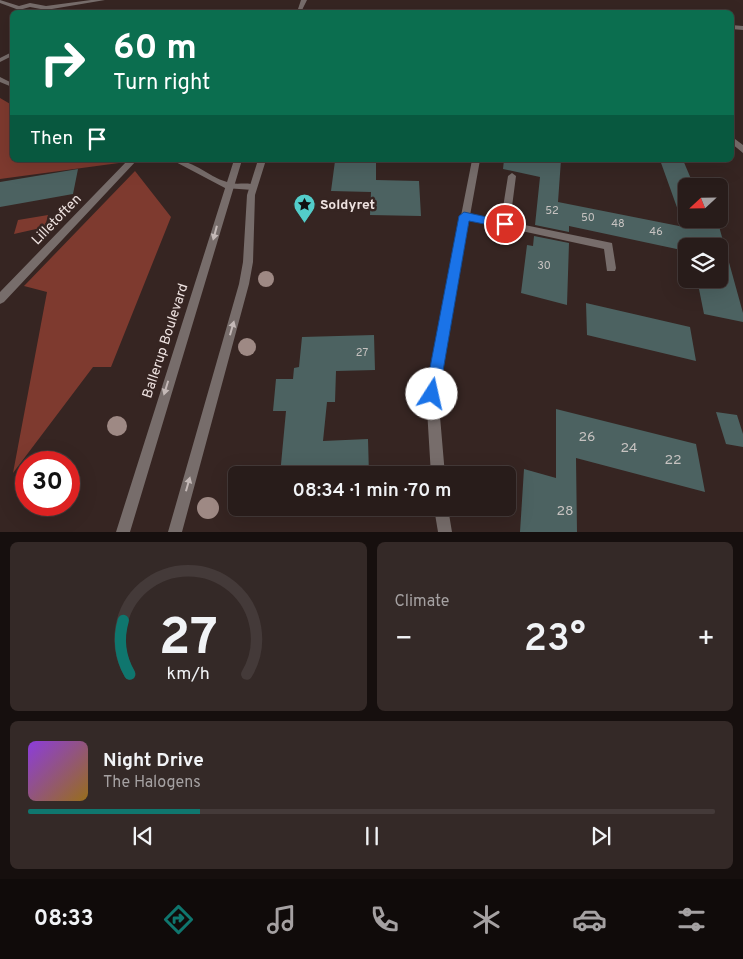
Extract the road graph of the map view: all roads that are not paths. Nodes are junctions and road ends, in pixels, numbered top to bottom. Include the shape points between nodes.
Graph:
1 (102, 0) edge
2 (0, 1) edge
3 (46, 10) edge
4 (734, 141) edge
5 (743, 150) edge
6 (131, 162) edge
7 (180, 162) edge
8 (237, 162) edge
9 (261, 162) edge
10 (476, 162) edge
11 (512, 176) dead end
12 (228, 186) junction
13 (253, 187) junction
14 (464, 216) junction
15 (505, 224) junction
16 (611, 268) dead end
17 (0, 299) edge
18 (437, 466) edge
19 (442, 516) edge
20 (123, 532) edge
21 (175, 532) edge
22 (445, 532) edge

1 - 3 street
2 - 3 street via 20,8 30,4
4 - 5 street
6 - 17 street, Lilletoften
7 - 12 street
8 - 12 street, Ballerup Boulevard
9 - 13 street
10 - 14 street
11 - 15 street
12 - 13 street
12 -> 20 street, Ballerup Boulevard via 204,274
21 -> 13 street via 244,284
14 - 15 street
14 - 18 street via 432,394
15 - 16 street via 609,246
19 - 22 street

